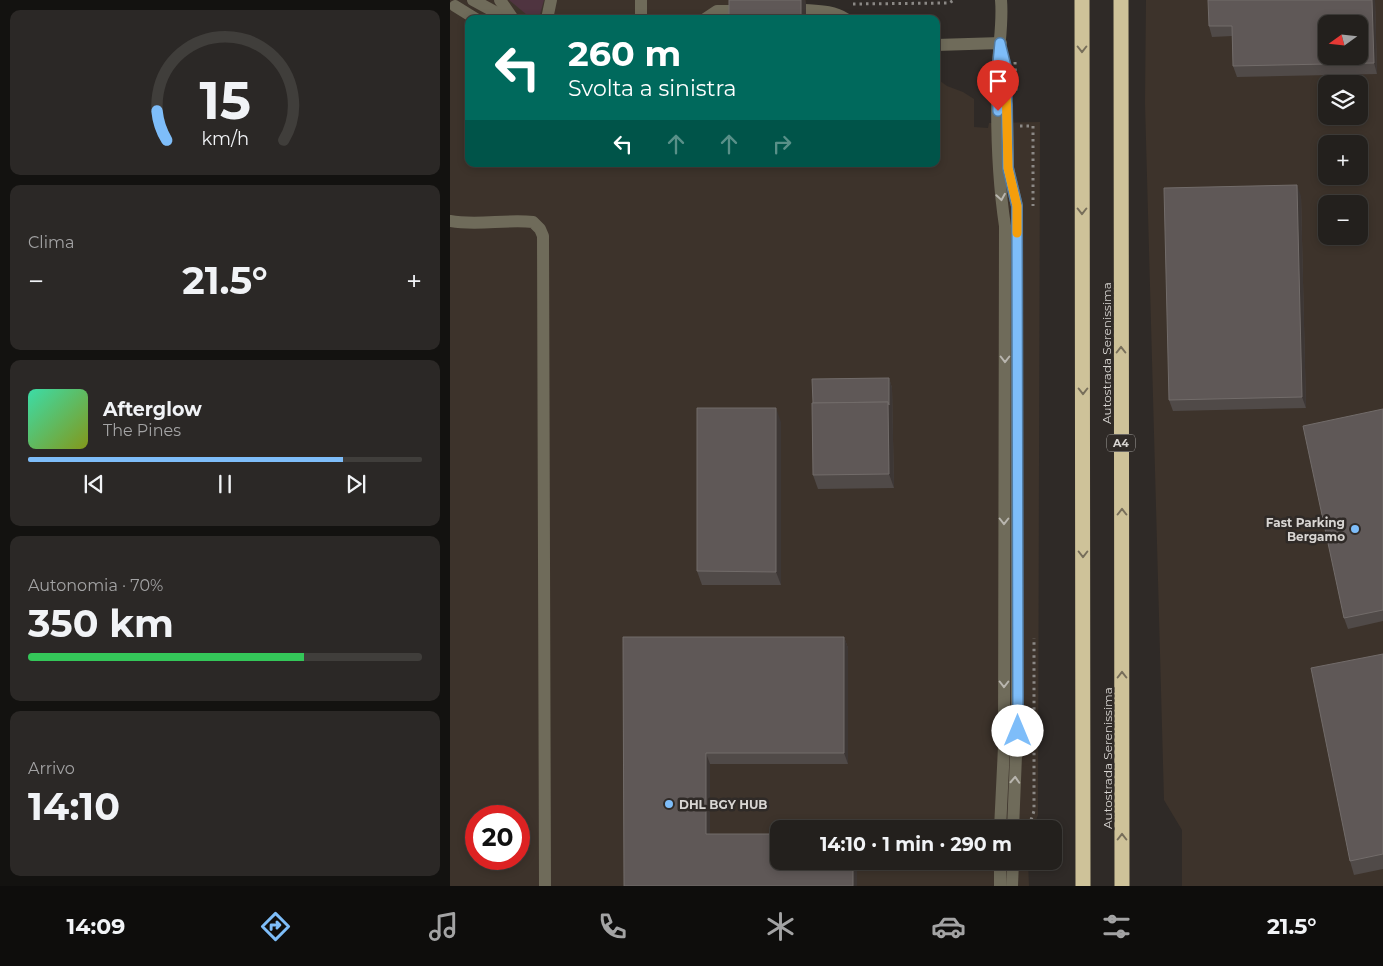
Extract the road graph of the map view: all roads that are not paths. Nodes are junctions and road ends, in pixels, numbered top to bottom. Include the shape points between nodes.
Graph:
1 (468, 0) edge
2 (473, 0) edge
3 (500, 0) edge
4 (552, 0) edge
5 (641, 0) edge
6 (1001, 0) edge
7 (1082, 0) edge
8 (1121, 0) edge
9 (452, 6) edge
10 (806, 10) dead end
11 (734, 11) edge
12 (469, 15) edge
13 (501, 15) edge
14 (511, 15) edge
15 (548, 15) edge
16 (641, 15) edge
17 (711, 15) edge
18 (840, 15) edge
19 (1000, 43) junction
20 (940, 45) edge
21 (450, 221) edge
22 (1000, 820) edge
23 (1013, 820) edge
24 (1000, 870) edge
25 (1012, 870) edge
26 (545, 886) edge
27 (1000, 886) edge
28 (1012, 886) edge
29 (1083, 886) edge
30 (1122, 886) edge

1 - 9 street
2 - 13 street
3 - 14 street
4 - 15 street
5 - 16 street
6 - 19 street
7 -> 29 highway, Autostrada Serenissima
30 -> 8 highway, Autostrada Serenissima / A4
9 - 12 street
10 - 18 street
11 - 17 street via 717,11
19 - 20 street
19 -> 22 street via 999,187 1005,226 1004,738
23 -> 19 street via 1018,731 1017,206 1008,168 1006,67
21 - 26 street via 465,224 533,222 543,236
24 - 27 street
25 - 28 street

